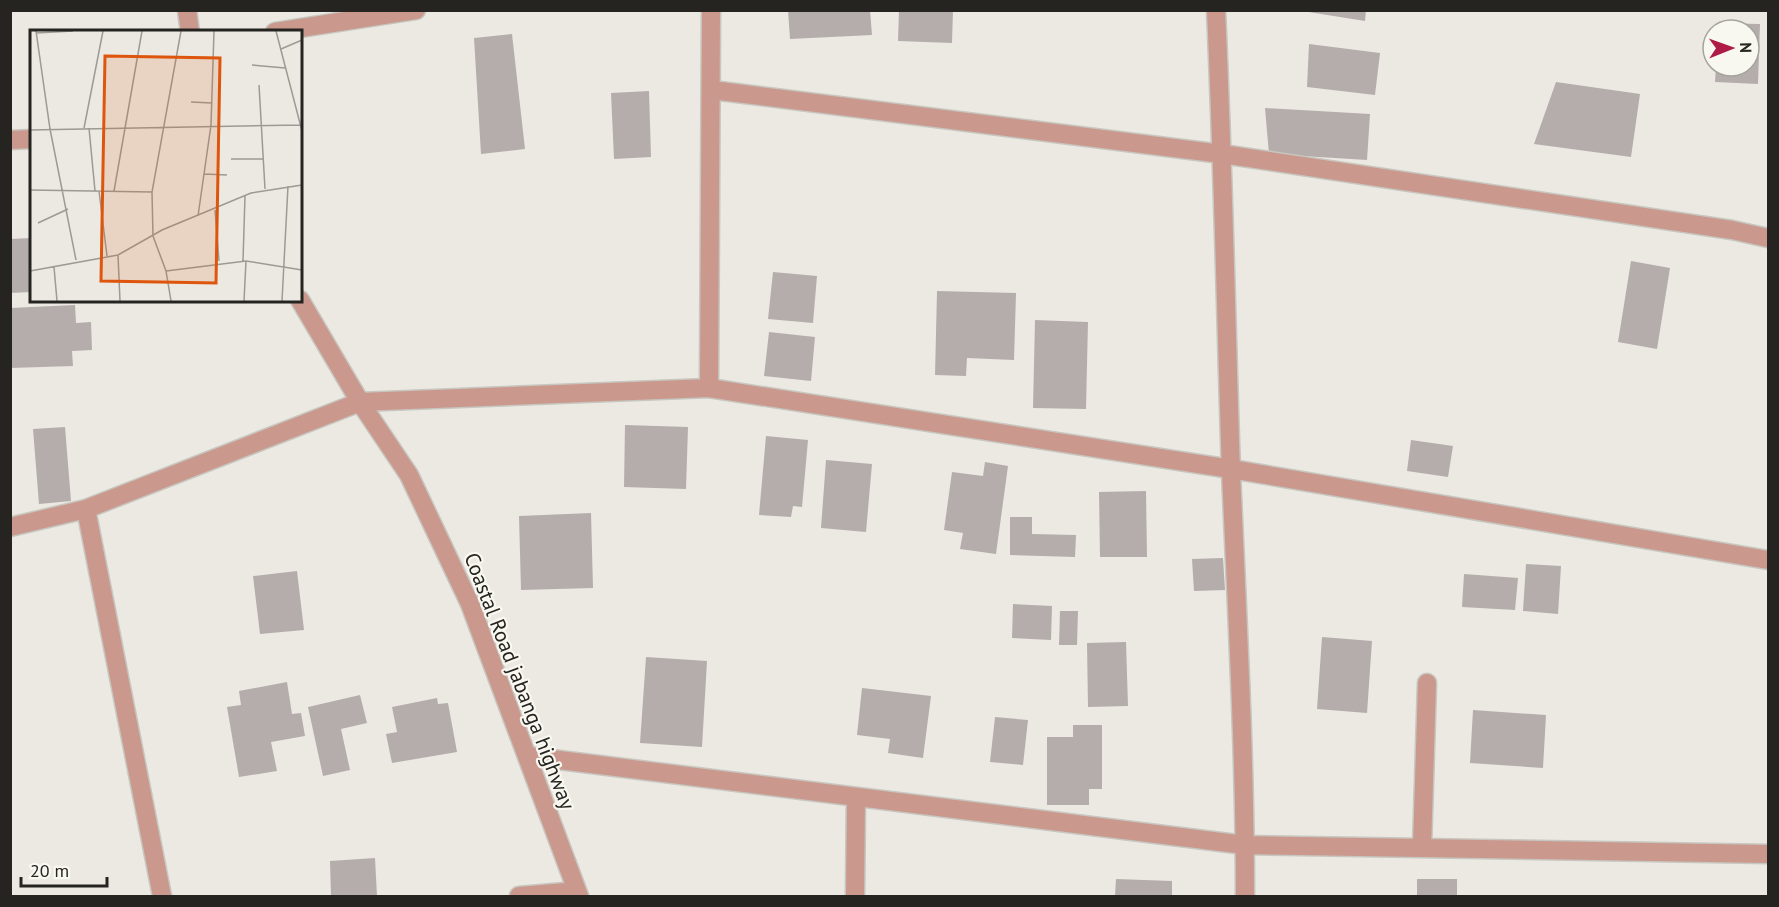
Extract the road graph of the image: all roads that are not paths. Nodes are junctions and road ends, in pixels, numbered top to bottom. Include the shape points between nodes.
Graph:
1 (187, 10) edge
2 (416, 10) edge
3 (711, 10) edge
4 (1216, 10) edge
5 (190, 30) edge
6 (288, 30) edge
7 (712, 90) junction
8 (30, 139) edge
9 (10, 140) edge
10 (1222, 154) junction
11 (1768, 238) edge
12 (301, 302) edge
13 (709, 387) junction
14 (360, 402) junction
15 (1231, 469) junction
16 (86, 509) junction
17 (10, 527) edge
18 (1768, 560) edge
19 (1427, 682) dead end
20 (527, 756) junction
21 (856, 797) junction
22 (1245, 845) junction
23 (1422, 848) junction
24 (1768, 854) edge
25 (578, 894) edge
26 (162, 897) edge
27 (519, 897) edge
28 (855, 897) edge
29 (1245, 897) edge

1 - 5 street
2 - 6 street
3 - 7 street
4 - 10 street
7 - 10 street
7 - 13 street
8 - 9 street
10 - 11 street
10 - 15 street
12 - 14 street, Coastal Road jabanga highway
13 - 14 street
13 - 15 street
14 - 16 street
14 - 20 street, Coastal Road jabanga highway via 409,475 465,593
15 - 18 street
15 - 22 street
16 - 17 street
16 - 26 street
19 - 23 street
20 - 21 street
20 - 25 street, Coastal Road jabanga highway
21 - 22 street
21 - 28 street
22 - 23 street
22 - 29 street
23 - 24 street
25 - 27 street

